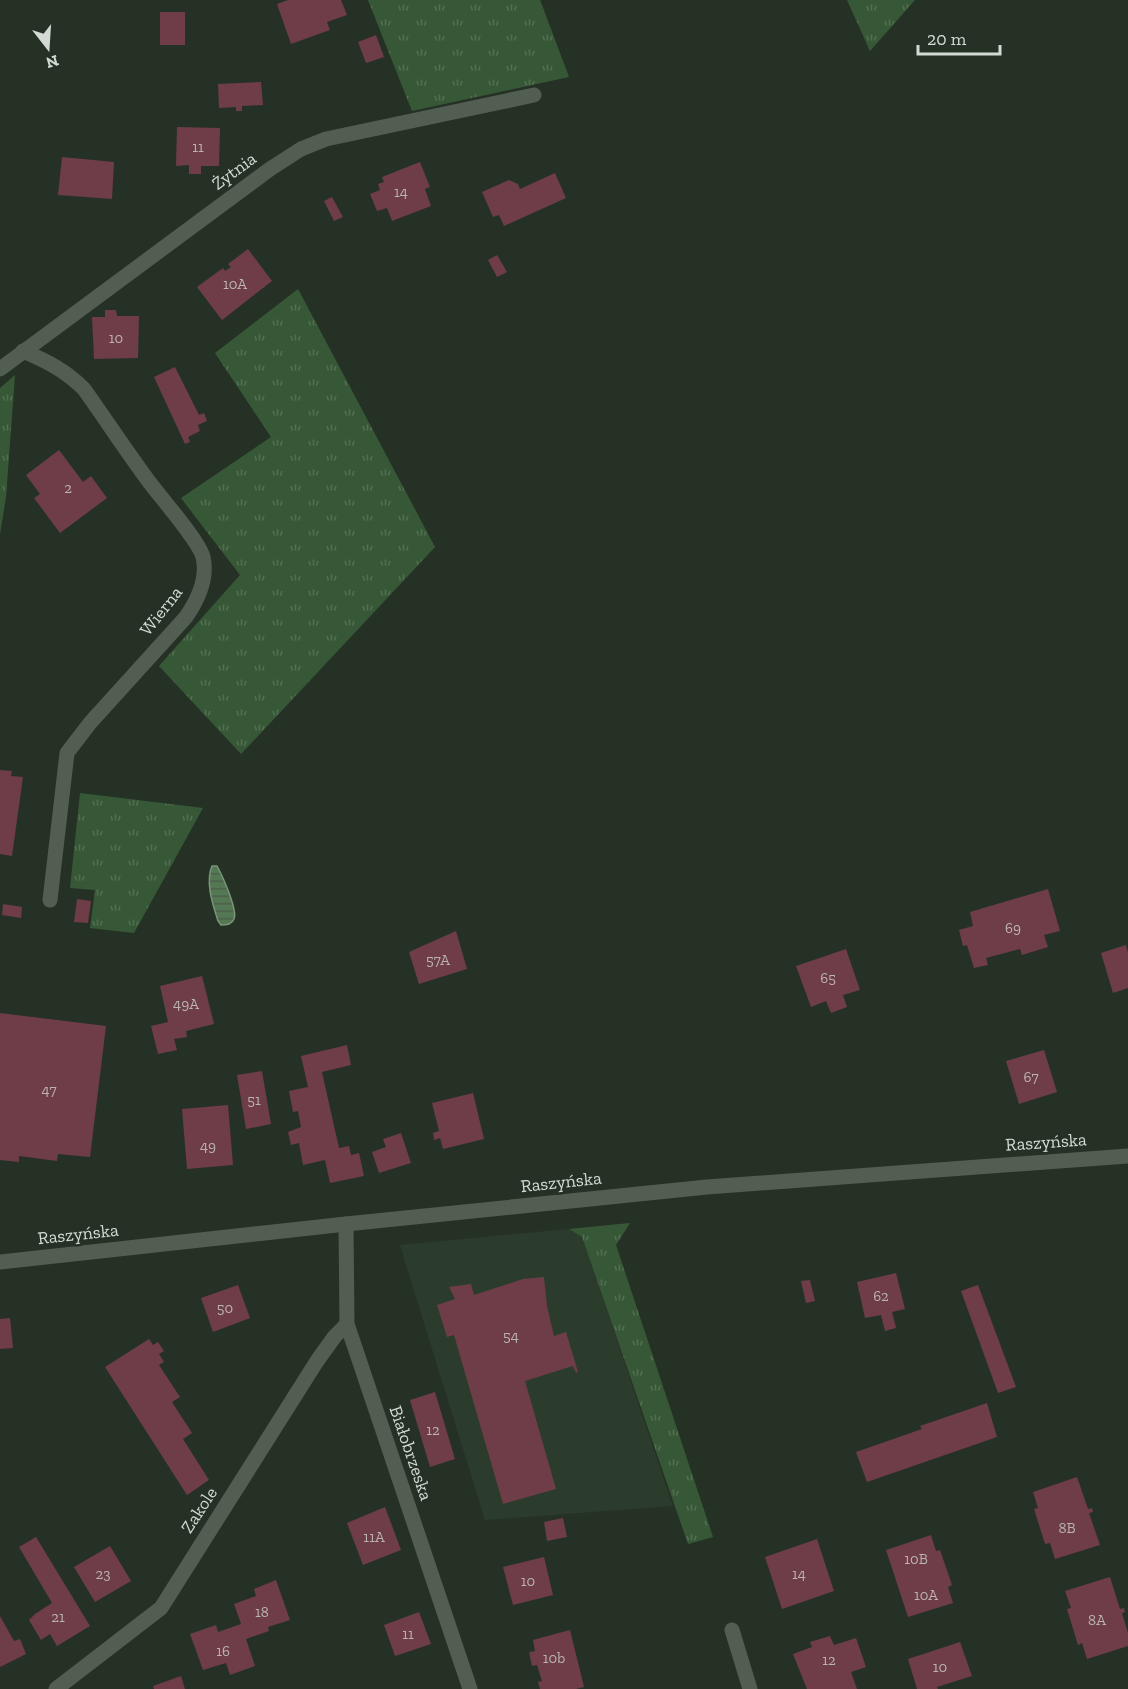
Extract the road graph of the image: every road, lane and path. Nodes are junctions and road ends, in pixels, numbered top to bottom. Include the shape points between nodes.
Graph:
1 (534, 95) dead end
2 (23, 351) junction
3 (0, 369) edge
4 (50, 900) dead end
5 (1128, 1156) edge
6 (346, 1224) junction
7 (0, 1262) edge
8 (347, 1324) junction
9 (732, 1630) dead end
10 (56, 1689) edge
11 (470, 1689) edge
12 (750, 1689) edge

1 - 2 street, Żytnia via 326,139 301,149
2 - 3 street, Żytnia
2 - 4 street, Wierna via 53,364 84,389 192,538 203,556 204,571 197,602 186,617 90,723 68,753
5 - 6 street, Raszyńska via 707,1187
6 - 7 street, Raszyńska
6 - 8 street, Białobrzeska
8 - 10 street, Zakole via 317,1361 161,1608
8 - 11 street, Białobrzeska
9 - 12 street

